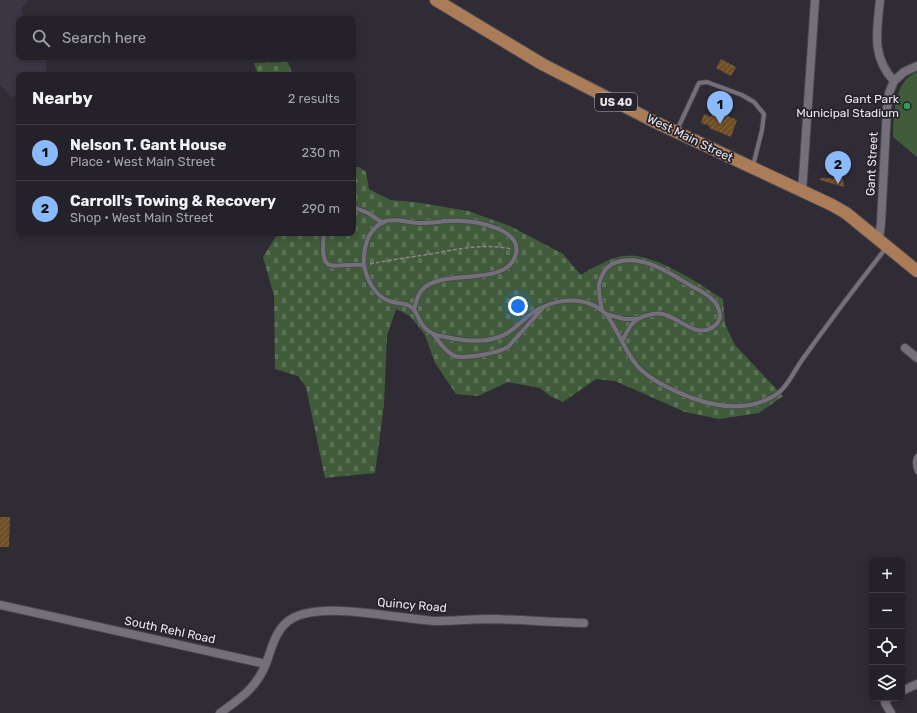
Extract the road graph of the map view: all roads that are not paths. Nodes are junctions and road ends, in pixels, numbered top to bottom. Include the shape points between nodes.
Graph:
1 (436, 0) edge
2 (815, 0) edge
3 (880, 0) edge
4 (917, 66) edge
5 (894, 81) junction
6 (676, 132) junction
7 (752, 168) junction
8 (802, 192) junction
9 (356, 208) edge
10 (382, 223) junction
11 (324, 236) edge
12 (883, 243) junction
13 (364, 265) junction
14 (917, 271) edge
15 (545, 306) junction
16 (414, 310) junction
17 (604, 312) junction
18 (637, 319) junction
19 (433, 334) junction
20 (622, 342) junction
21 (905, 348) dead end
22 (917, 358) edge
23 (917, 456) edge
24 (917, 472) edge
25 (0, 605) edge
26 (584, 623) dead end
27 (266, 664) junction
28 (917, 684) edge
29 (905, 690) edge
30 (886, 701) edge
31 (220, 713) edge
32 (891, 713) edge

1 - 6 main road, West Main Street / US 40 via 542,64
2 - 8 street
3 - 5 street via 877,48 881,63
4 - 5 street via 904,72
5 - 12 street, Gant Street via 886,108 881,216
6 - 7 main road, West Main Street / US 40
6 - 7 lane via 699,83 706,82 742,95 754,102 764,114
7 - 8 main road, West Main Street / US 40
8 - 12 main road, West Main Street / US 40 via 846,213
9 - 10 lane
10 - 13 lane via 366,243
10 - 16 lane via 392,220 419,223 471,221 505,232 517,246 511,264 492,274 432,282 422,289
11 - 13 lane via 323,254 327,264 334,267
12 - 14 main road, West Main Street / US 40
12 - 20 lane via 781,391 772,398 741,406 701,401 654,380 640,369
13 - 16 lane via 371,284 379,295
15 - 17 lane via 571,300 588,303
15 - 19 lane via 506,334 492,339 461,340
15 - 19 lane via 505,350 498,352 455,356
16 - 19 lane via 424,328
17 - 18 lane
17 - 18 lane via 599,283 605,270 616,263 632,260 651,264 678,278 713,300 720,312 717,324 705,330 694,329 660,314 650,314
17 - 20 lane
18 - 20 lane via 629,326
21 - 22 street
23 - 24 lane
25 - 27 street, South Rehl Road
26 - 27 street, Quincy Road via 513,620 437,621 336,611 306,613 294,617 284,625 275,638
27 - 31 street via 254,686
28 - 29 street
30 - 32 street

